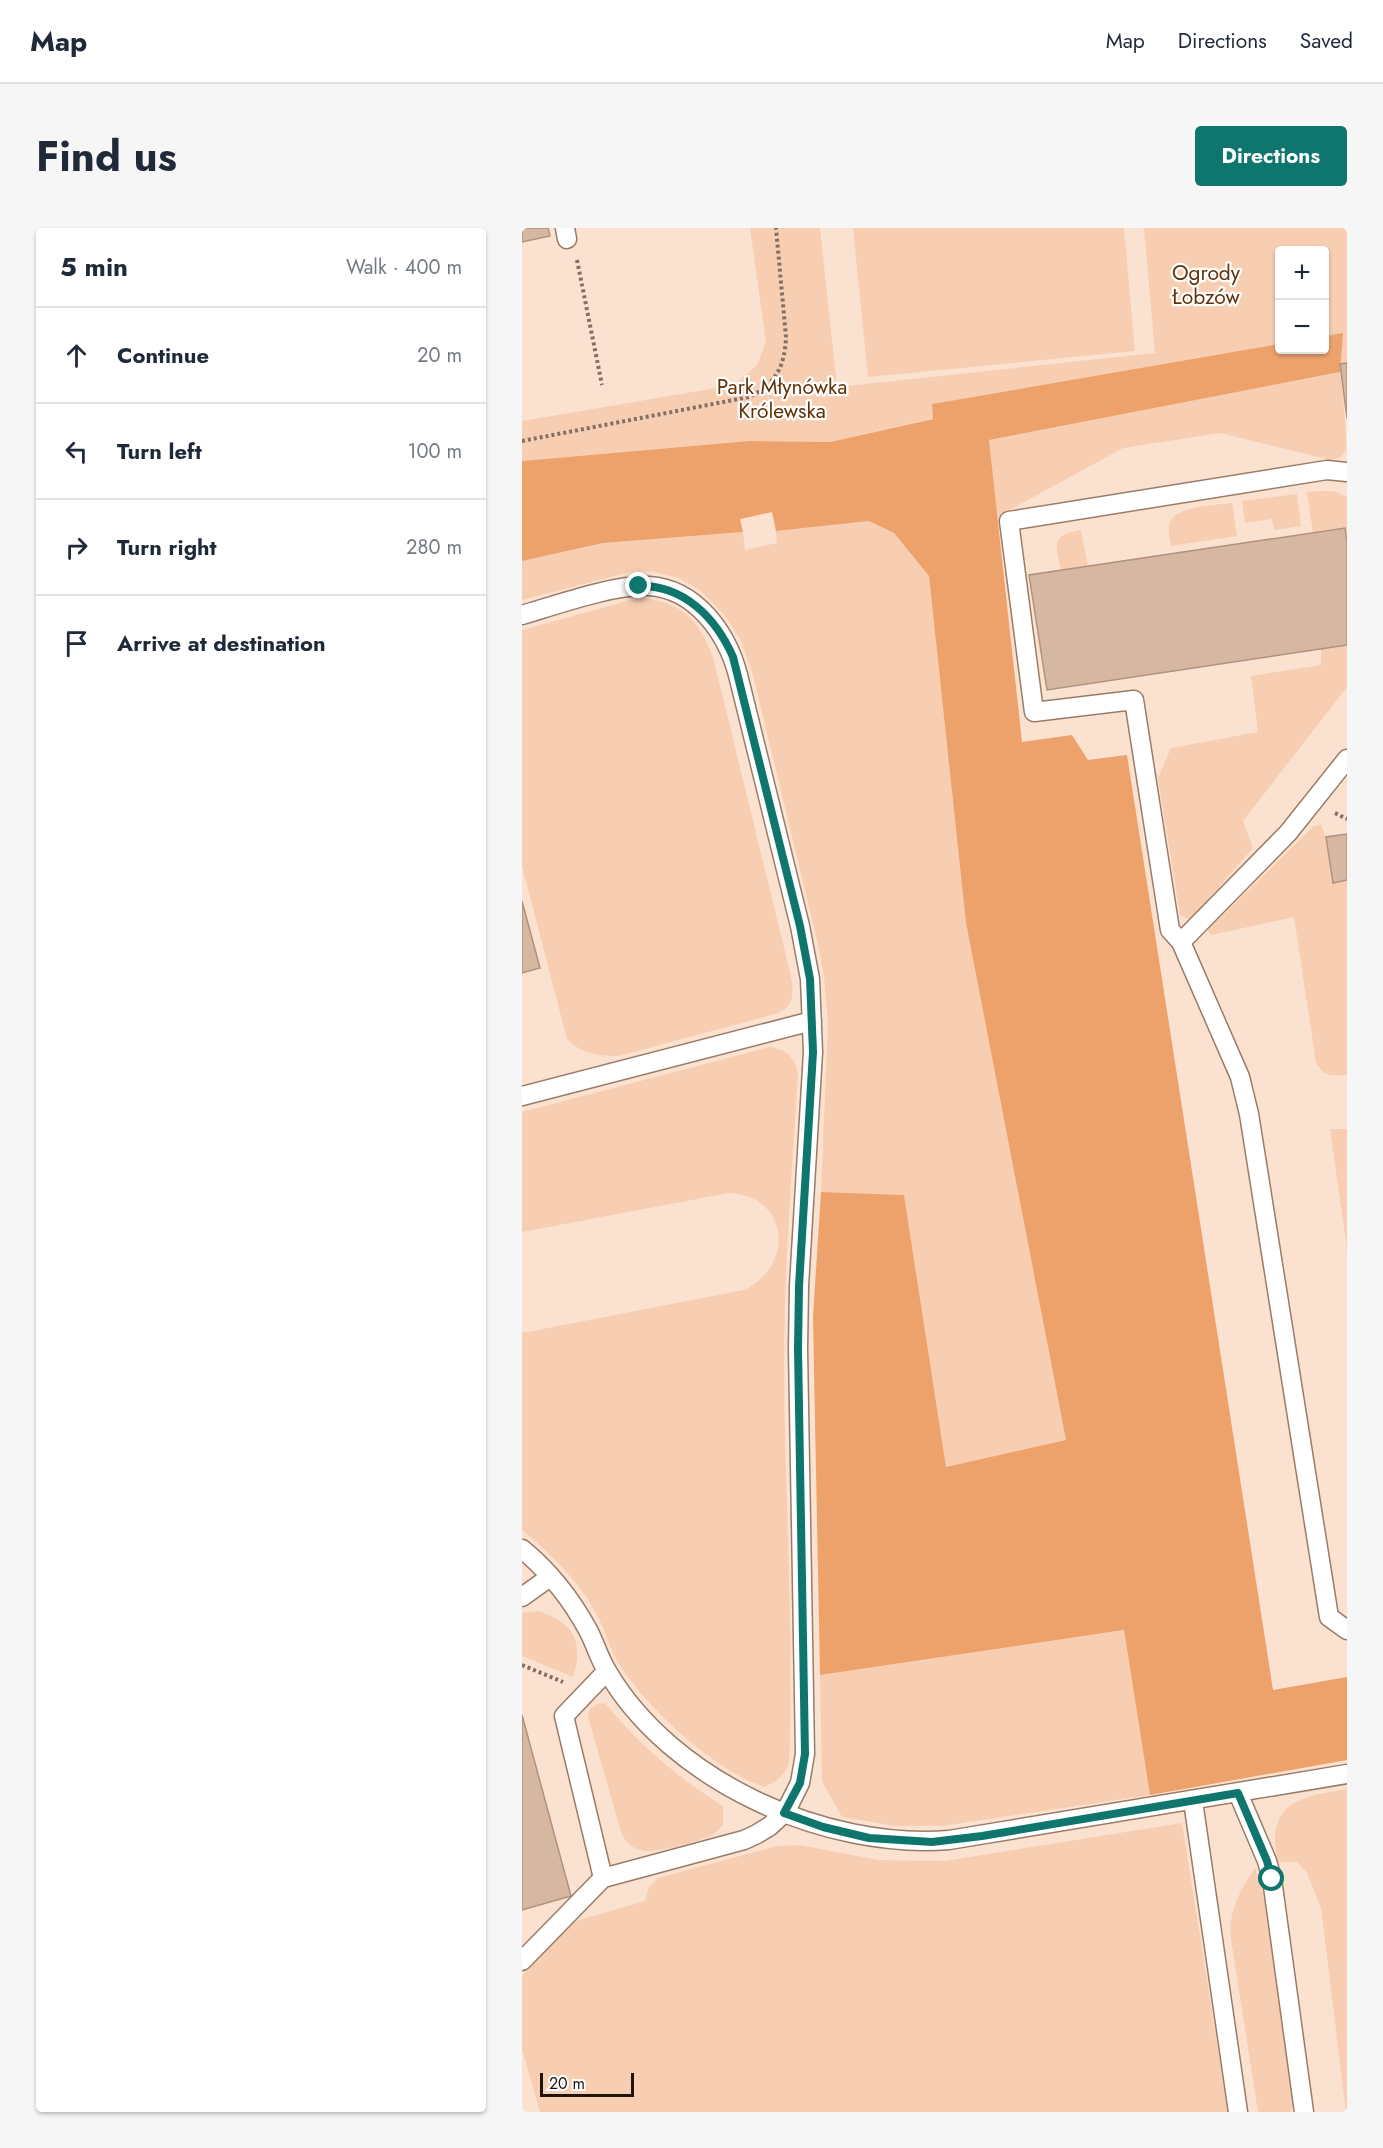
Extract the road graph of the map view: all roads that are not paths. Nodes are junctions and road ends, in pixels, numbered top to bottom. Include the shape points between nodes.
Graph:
1 (1347, 472) edge
2 (522, 615) edge
3 (1347, 759) edge
4 (1181, 942) junction
5 (812, 1021) junction
6 (522, 1096) edge
7 (522, 1549) edge
8 (550, 1578) junction
9 (522, 1597) edge
10 (1347, 1630) edge
11 (607, 1671) junction
12 (1347, 1774) edge
13 (1238, 1793) junction
14 (1193, 1801) junction
15 (784, 1813) junction
16 (603, 1878) junction
17 (522, 1961) edge
18 (1238, 2112) edge
19 (1304, 2112) edge

1 - 4 lane via 1327,470 1009,521 1034,712 1134,700 1170,930
2 - 5 lane via 620,589 648,586 686,598 722,634 738,675 800,926 810,979
3 - 4 lane via 1288,833
4 - 10 lane via 1245,1095 1329,1617
5 - 6 lane
5 - 15 lane via 798,1349 805,1754 800,1783
7 - 8 lane
8 - 9 lane
8 - 11 lane via 577,1611
11 - 15 lane via 642,1717 675,1748 727,1785
11 - 16 lane via 564,1716
12 - 13 lane
13 - 14 lane
13 - 19 lane via 1272,1879
14 - 15 lane via 932,1842 869,1838
14 - 18 lane
15 - 16 lane via 744,1840
16 - 17 lane

